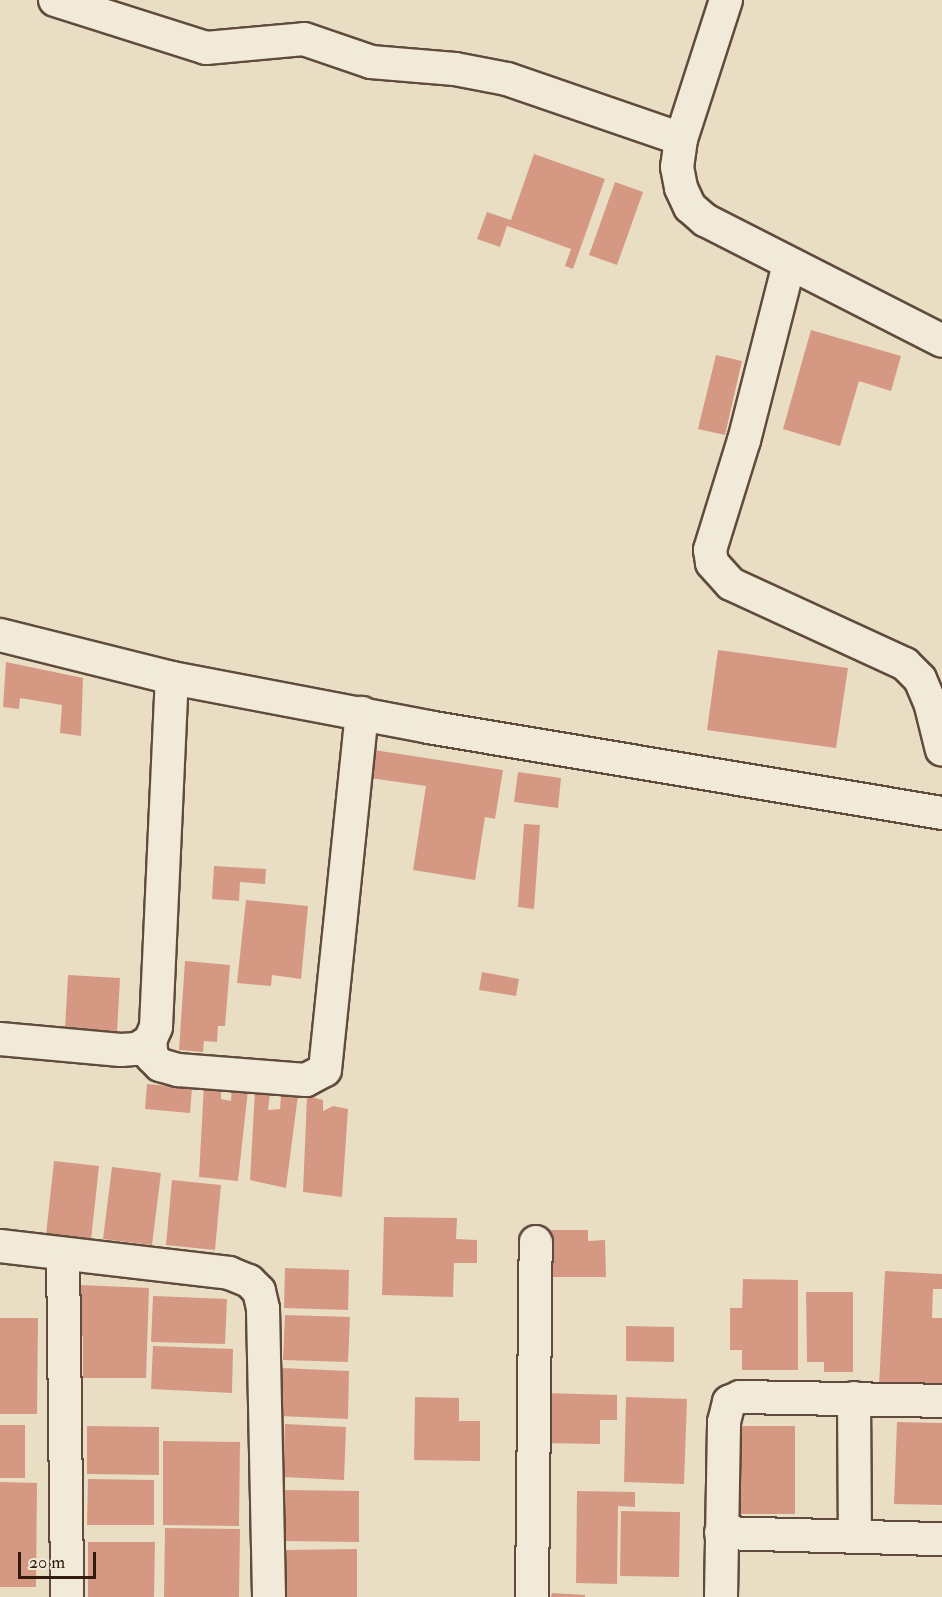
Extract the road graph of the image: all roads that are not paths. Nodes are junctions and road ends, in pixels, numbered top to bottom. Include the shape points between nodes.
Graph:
1 (55, 0) edge
2 (726, 0) edge
3 (681, 139) junction
4 (789, 264) junction
5 (942, 341) edge
6 (0, 635) edge
7 (172, 678) junction
8 (362, 713) junction
9 (942, 750) edge
10 (942, 813) edge
11 (0, 1039) edge
12 (150, 1041) junction
13 (536, 1242) dead end
14 (0, 1246) edge
15 (63, 1254) junction
16 (854, 1398) junction
17 (942, 1401) edge
18 (721, 1533) junction
19 (855, 1536) junction
20 (942, 1539) edge
21 (67, 1597) edge
22 (269, 1597) edge
23 (532, 1597) edge
24 (721, 1597) edge

1 - 3 street via 206,48 304,39 371,62 455,69 507,79
2 - 3 street
3 - 4 street via 677,168 690,207 705,220
4 - 5 street
4 - 9 street via 744,440 710,550 712,563 731,584 905,664 920,680 930,702
6 - 7 street
7 - 8 street
7 - 12 street via 156,1027
8 - 10 street
8 - 12 street via 325,1070 306,1080 178,1070 160,1065 152,1057
11 - 12 street via 122,1050 137,1049
13 - 23 street
14 - 15 street
15 - 21 street
15 - 22 street via 230,1273 249,1281 259,1291
16 - 17 street
16 - 18 street via 740,1397 729,1402 724,1422
16 - 19 street
18 - 19 street
18 - 24 street
19 - 20 street

